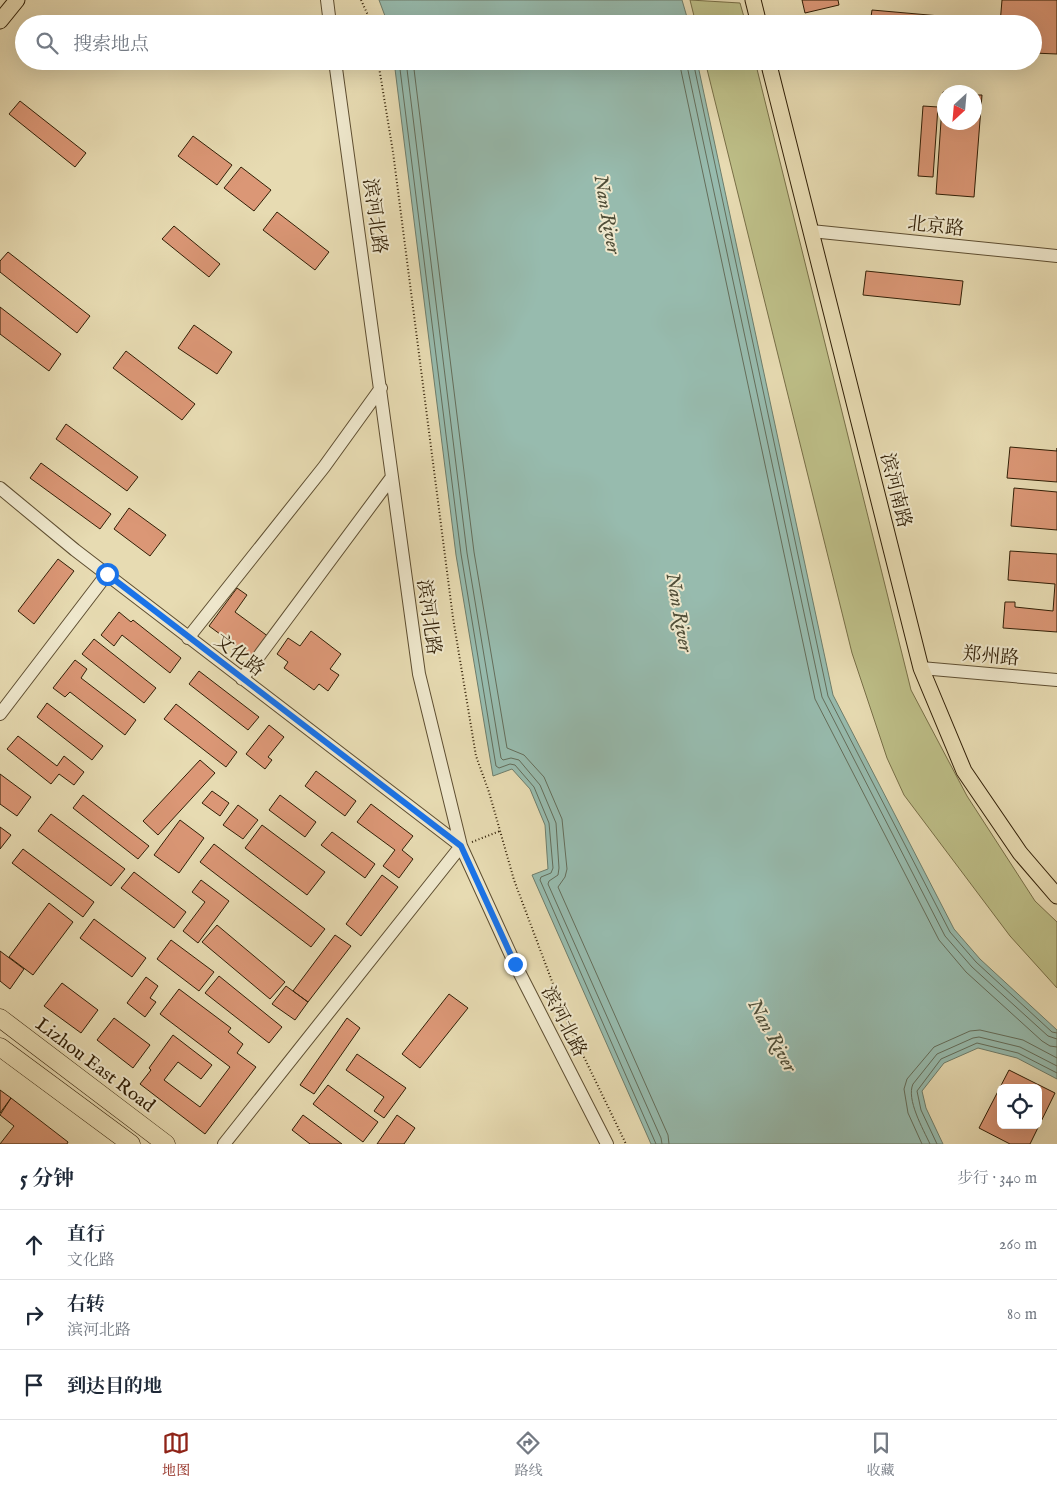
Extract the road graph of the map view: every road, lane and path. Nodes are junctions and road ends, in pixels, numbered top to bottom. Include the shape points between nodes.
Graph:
1 (16, 0) edge
2 (327, 0) edge
3 (361, 0) edge
4 (753, 0) edge
5 (329, 15) edge
6 (368, 15) edge
7 (757, 15) edge
8 (0, 21) edge
9 (336, 70) edge
10 (379, 70) edge
11 (770, 70) edge
12 (811, 231) junction
13 (1057, 256) edge
14 (380, 388) junction
15 (392, 477) junction
16 (0, 488) edge
17 (107, 574) junction
18 (188, 638) junction
19 (921, 668) junction
20 (242, 679) junction
21 (1057, 680) edge
22 (0, 714) edge
23 (500, 831) junction
24 (461, 846) junction
25 (1057, 896) edge
26 (0, 1018) edge
27 (0, 1047) edge
28 (131, 1144) edge
29 (166, 1144) edge
30 (224, 1144) edge
31 (608, 1144) edge
32 (626, 1144) edge

1 - 8 main road
2 - 5 street
3 - 6 path
4 - 7 main road
9 - 14 street, 滨河北路
10 - 23 path via 453,618 476,756
11 - 12 main road, 滨河南路
12 - 13 street, 北京路
12 - 19 main road, 滨河南路
14 - 15 street, 滨河北路
14 - 18 street via 324,467
15 - 20 street
15 - 24 street, 滨河北路 via 419,674
16 - 17 street, 文化路
17 - 18 street, 文化路
17 - 22 street
18 - 20 street, 文化路
19 - 21 street, 郑州路
19 - 25 main road, 滨河南路 via 964,771 1020,853
20 - 24 street, 文化路
23 - 24 path
23 - 32 path via 514,880 568,1024
24 - 30 street
24 - 31 street, 滨河北路 via 515,964
26 - 29 highway, Lizhou East Road
27 - 28 highway

